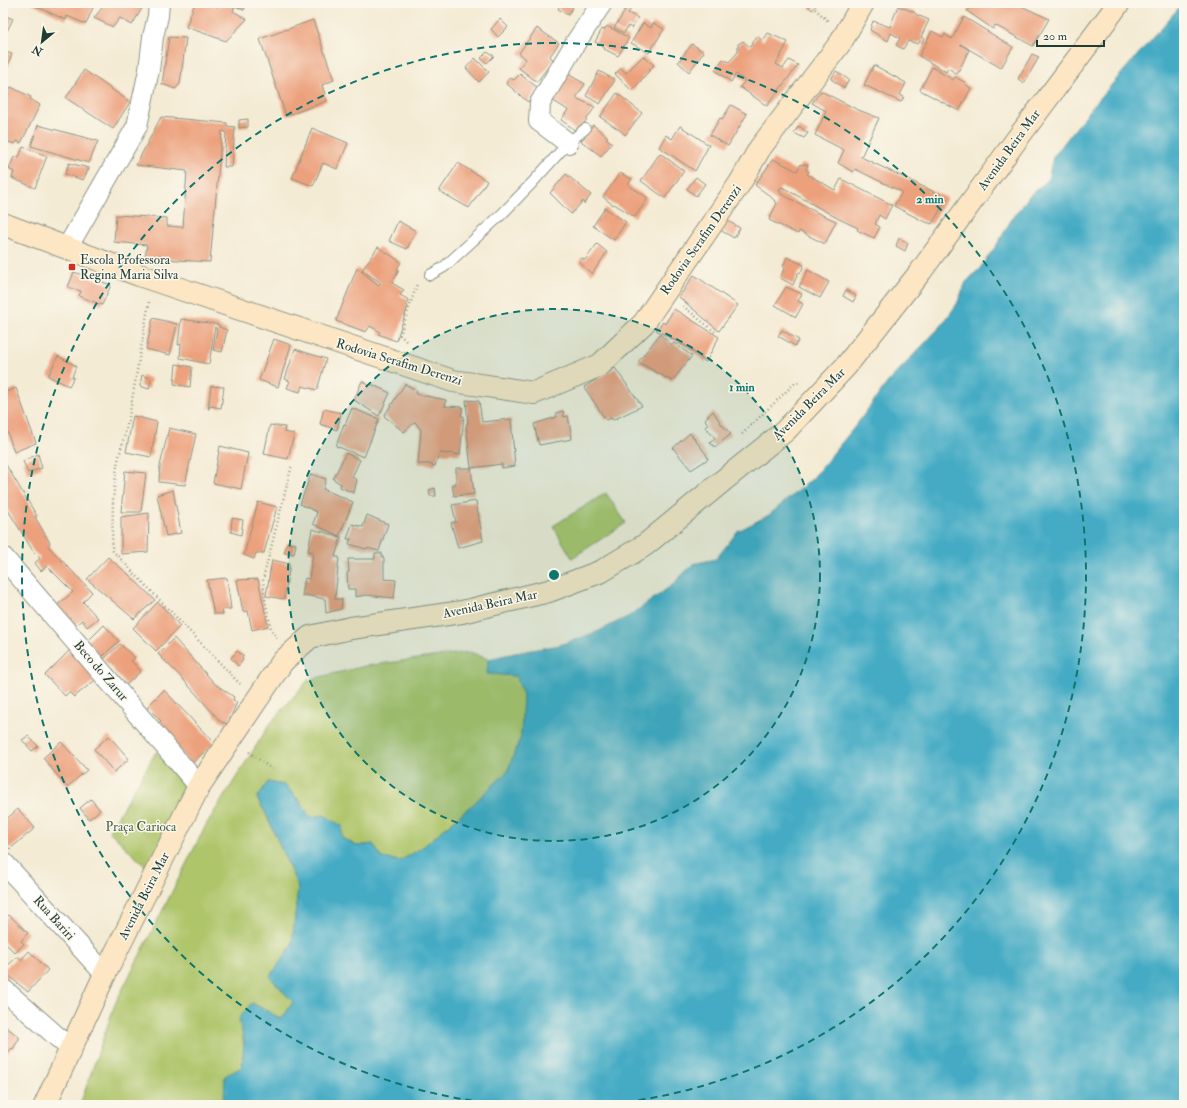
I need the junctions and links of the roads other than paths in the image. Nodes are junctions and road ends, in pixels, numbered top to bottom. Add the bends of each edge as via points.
1 (159, 3) edge
2 (863, 3) edge
3 (1119, 3) edge
4 (600, 4) edge
5 (585, 129) dead end
6 (568, 143) junction
7 (3, 224) edge
8 (67, 248) junction
9 (430, 275) road end
10 (3, 557) edge
11 (199, 786) junction
12 (3, 862) edge
13 (105, 974) junction
14 (3, 989) edge
15 (70, 1048) junction
16 (45, 1105) edge

1 - 8 street via 137,126
2 - 8 street, Rodovia Serafim Derenzi via 841,42 760,148 740,183 644,323 600,365 534,393 453,381 139,275
3 - 11 street, Avenida Beira Mar via 921,271 846,366 785,431 645,545 602,571 549,591 462,612 351,628 310,637 283,661
4 - 6 street via 540,103 540,121
5 - 6 lane
6 - 9 lane via 502,214 444,267
7 - 8 street, Rodovia Serafim Derenzi
10 - 11 street, Beco do Zarur
11 - 13 street, Avenida Beira Mar
12 - 13 street, Rua Bariri
13 - 15 street, Avenida Beira Mar
14 - 15 street
15 - 16 street, Avenida Beira Mar

